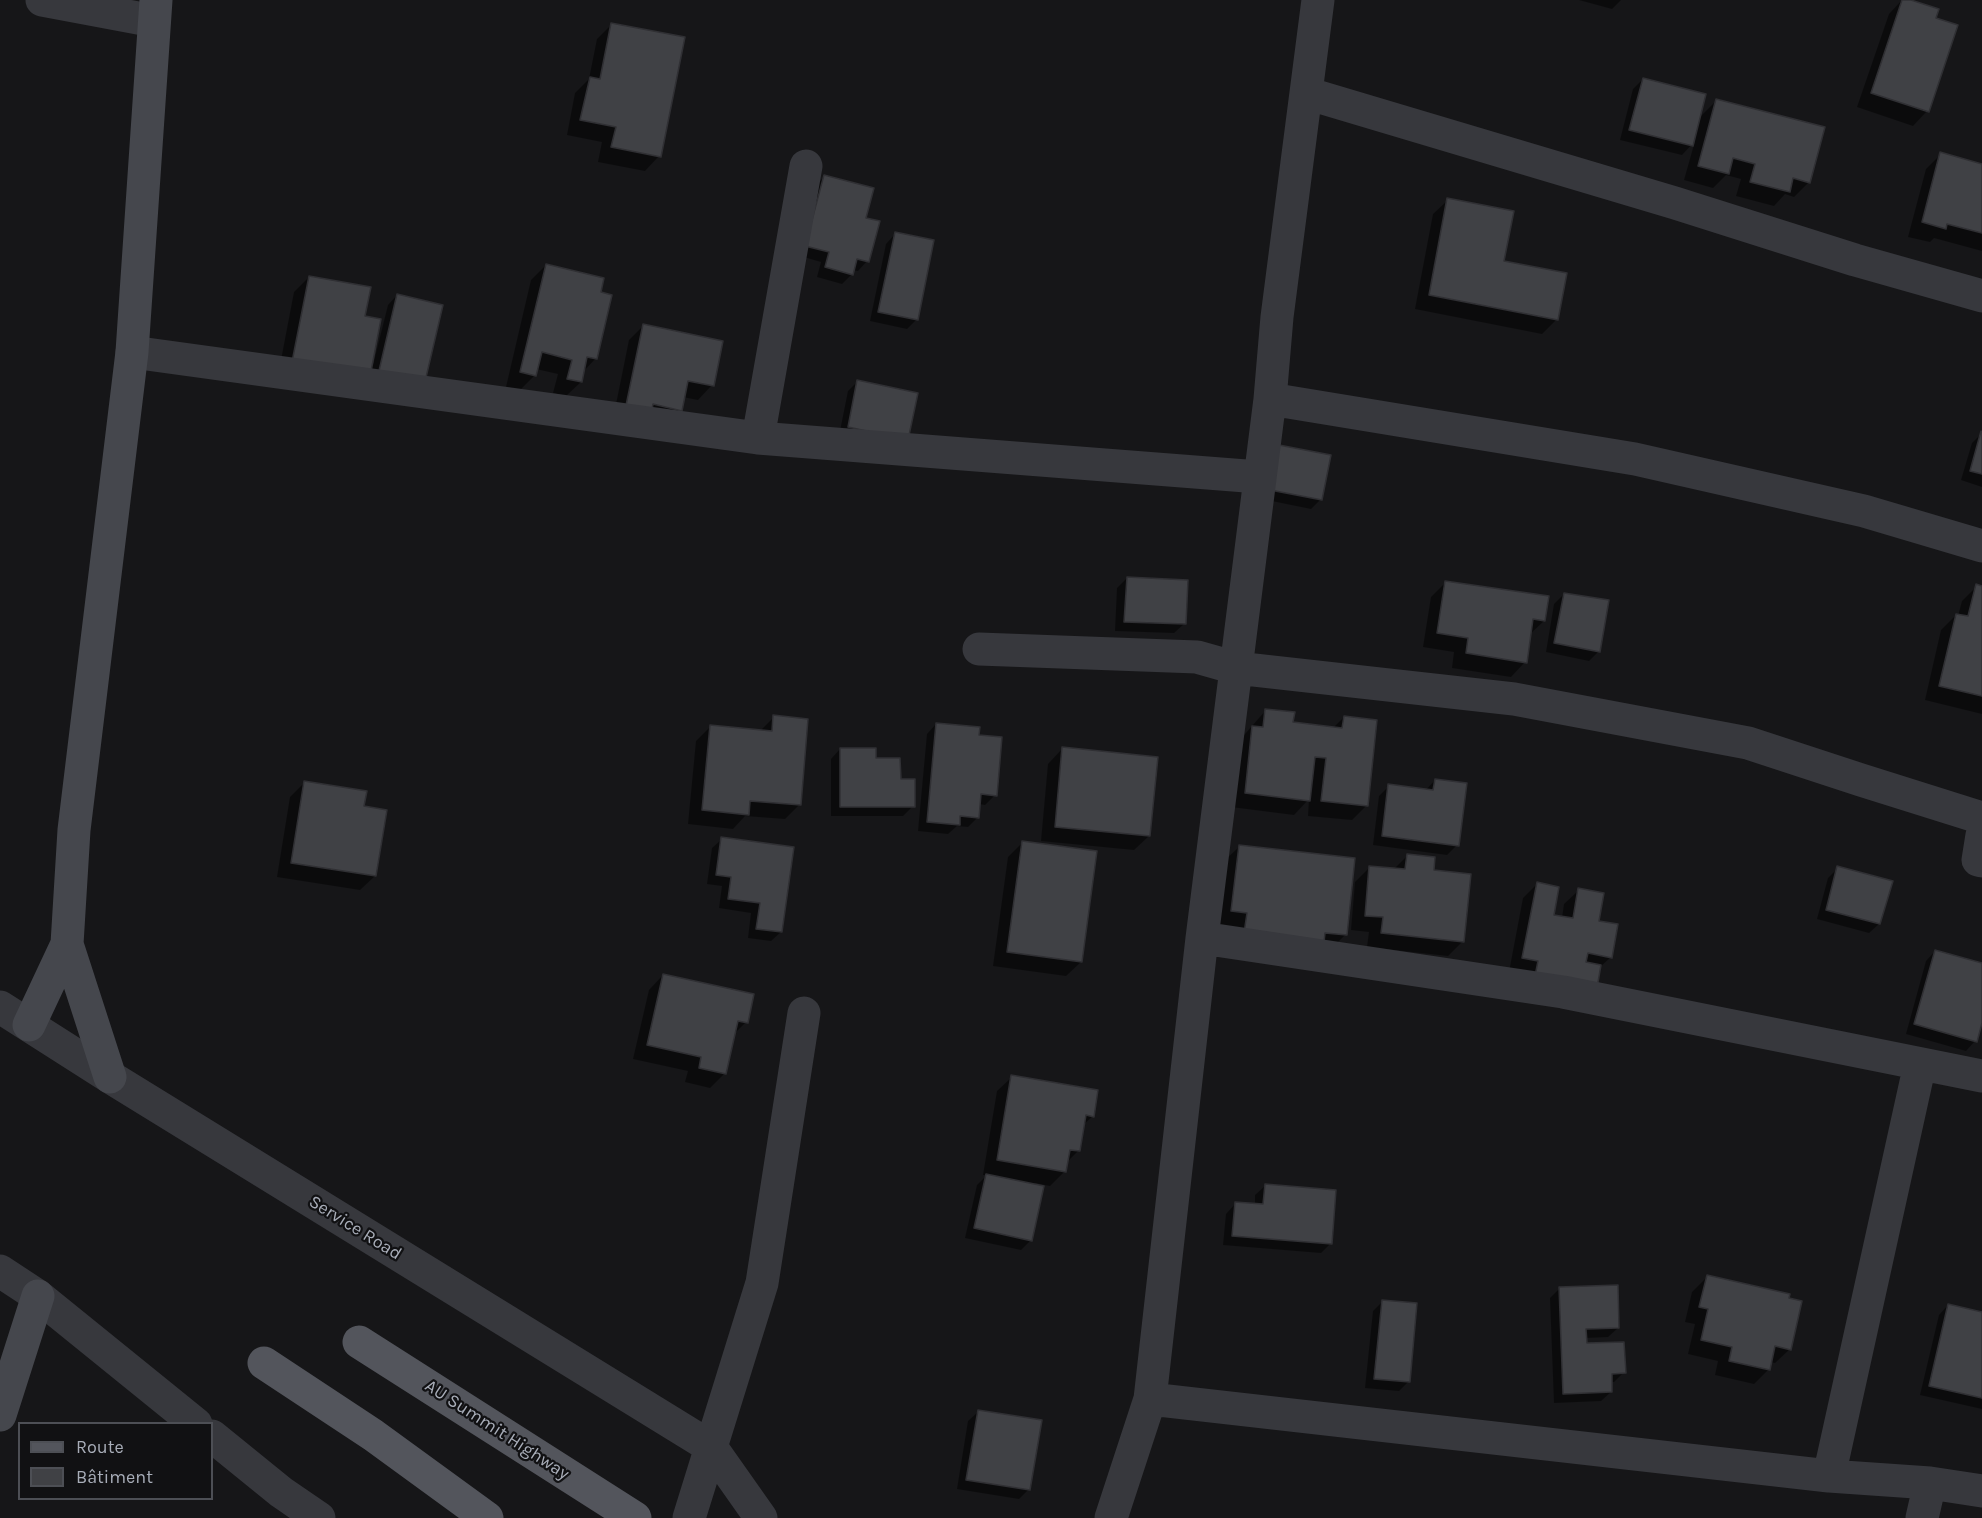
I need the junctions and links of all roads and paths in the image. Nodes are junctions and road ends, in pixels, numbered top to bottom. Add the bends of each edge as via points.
1 (42, 0) edge
2 (1318, 0) edge
3 (155, 11) edge
4 (1306, 93) junction
5 (806, 166) dead end
6 (1982, 296) edge
7 (132, 352) junction
8 (1270, 399) junction
9 (758, 438) junction
10 (1259, 477) junction
11 (1982, 546) edge
12 (979, 649) dead end
13 (1236, 668) junction
14 (1982, 818) edge
15 (1982, 835) edge
16 (1982, 861) edge
17 (1202, 938) junction
18 (68, 944) junction
19 (0, 1007) edge
20 (804, 1013) dead end
21 (28, 1025) junction
22 (1920, 1064) junction
23 (1982, 1076) edge
24 (110, 1077) junction
25 (0, 1271) edge
26 (38, 1296) junction
27 (360, 1342) dead end
28 (264, 1363) dead end
29 (1150, 1399) junction
30 (0, 1407) edge
31 (0, 1415) edge
32 (194, 1422) edge
33 (213, 1437) edge
34 (711, 1447) junction
35 (1828, 1476) junction
36 (1930, 1483) junction
37 (1982, 1491) edge
38 (319, 1518) edge
39 (487, 1518) edge
40 (635, 1518) edge
41 (689, 1518) edge
42 (761, 1518) edge
43 (1111, 1518) edge
44 (1922, 1518) edge

1 - 3 street
2 - 4 street
3 - 7 street
4 - 6 street
4 - 8 street
5 - 9 street
7 - 9 street
7 - 18 street via 74,830
8 - 10 street
8 - 11 street via 1635,459 1864,512
9 - 10 street
10 - 13 street
12 - 13 street via 1197,657
13 - 14 street via 1514,699 1748,743
13 - 17 street
15 - 16 street via 1978,860
17 - 22 street via 1563,992
17 - 29 street
18 - 21 street
18 - 24 street
19 - 21 street, Service Road
20 - 34 street via 762,1283
21 - 24 street, Service Road
22 - 23 street
22 - 35 street
24 - 34 street, Service Road
25 - 26 street
26 - 30 street
26 - 32 street
27 - 40 main road, AU Summit Highway
28 - 39 main road via 373,1435
29 - 35 street
29 - 43 street
30 - 31 street
33 - 38 street
34 - 41 street
34 - 42 street
35 - 36 street
36 - 37 street
36 - 44 street

